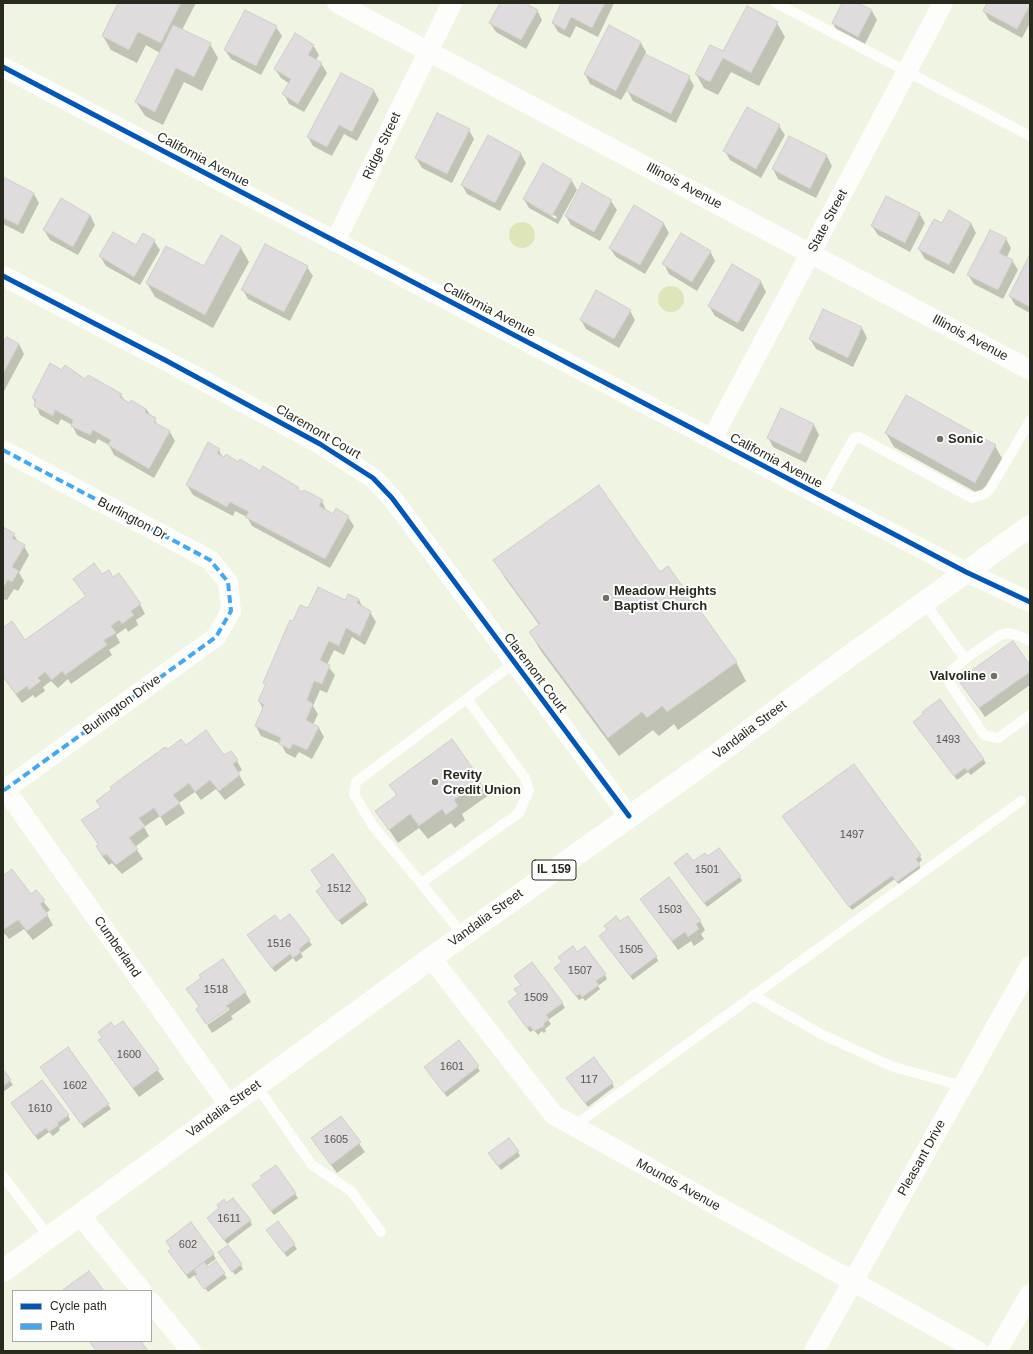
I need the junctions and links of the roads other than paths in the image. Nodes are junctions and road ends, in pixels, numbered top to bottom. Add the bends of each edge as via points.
1 (337, 3) edge
2 (452, 3) edge
3 (776, 3) edge
4 (943, 3) edge
5 (427, 50) junction
6 (3, 67) edge
7 (907, 71) junction
8 (1030, 136) edge
9 (335, 242) junction
10 (812, 253) junction
11 (3, 276) edge
12 (1030, 370) edge
13 (1030, 421) edge
14 (712, 439) junction
15 (3, 450) edge
16 (821, 497) junction
17 (1030, 526) edge
18 (966, 572) junction
19 (924, 602) junction
20 (1030, 602) edge
21 (231, 611) joint
22 (1030, 641) edge
23 (965, 659) junction
24 (514, 663) junction
25 (467, 699) junction
26 (1030, 715) edge
27 (4, 790) edge
28 (1021, 801) dead end
29 (629, 816) junction
30 (421, 883) junction
31 (463, 935) junction
32 (431, 958) junction
33 (1030, 966) edge
34 (753, 995) junction
35 (256, 1085) junction
36 (962, 1086) junction
37 (229, 1105) junction
38 (573, 1127) junction
39 (3, 1176) edge
40 (80, 1215) junction
41 (381, 1232) dead end
42 (48, 1237) junction
43 (3, 1271) edge
44 (852, 1281) junction
45 (141, 1290) edge
46 (1030, 1294) edge
47 (152, 1303) edge
48 (191, 1351) edge
49 (814, 1351) edge
50 (978, 1351) edge
51 (997, 1351) edge

1 - 5 street, Illinois Avenue
2 - 5 street, Ridge Street
3 - 7 lane
4 - 7 street, State Street
5 - 9 street, Ridge Street
5 - 10 street, Illinois Avenue
6 - 9 street, California Avenue
7 - 8 lane
7 - 10 street, State Street
9 - 14 street, California Avenue
10 - 12 street, Illinois Avenue
10 - 14 street, State Street
11 - 24 street, Claremont Court via 320,444 373,478 392,498
13 - 16 lane via 985,494 972,498 859,437 854,438
14 - 16 street, California Avenue
15 - 21 street, Burlington Dr via 210,560 228,582
16 - 18 street, California Avenue
17 - 18 main road, Vandalia Street / IL 159
18 - 19 main road, Vandalia Street / IL 159
18 - 20 street, California Avenue
19 - 23 lane
19 - 29 main road, Vandalia Street / IL 159
21 - 27 street, Burlington Drive via 216,637
22 - 23 lane via 1017,634 1007,633
23 - 26 lane via 948,677 984,735 998,738
24 - 25 lane
24 - 29 street, Claremont Court
25 - 30 lane via 525,778 529,790 519,813
25 - 30 lane via 356,782 354,794 373,826
27 - 37 street, Cumberland
28 - 34 lane
29 - 31 main road, Vandalia Street / IL 159
30 - 31 lane
31 - 32 main road, Vandalia Street / IL 159
32 - 35 main road, Vandalia Street / IL 159
32 - 38 street, Mounds Avenue via 554,1115
33 - 36 street, Pleasant Drive
34 - 36 lane via 821,1034 891,1066
34 - 38 lane
35 - 37 main road, Vandalia Street / IL 159
35 - 41 lane via 312,1165 351,1191
36 - 44 street, Pleasant Drive
37 - 40 main road, Vandalia Street / IL 159
38 - 44 street, Mounds Avenue
39 - 42 lane
40 - 42 main road, Vandalia Street / IL 159
40 - 45 street
42 - 43 main road, Vandalia Street / IL 159
44 - 49 street, Pleasant Drive
44 - 50 street, Mounds Avenue
46 - 51 street
47 - 48 street

